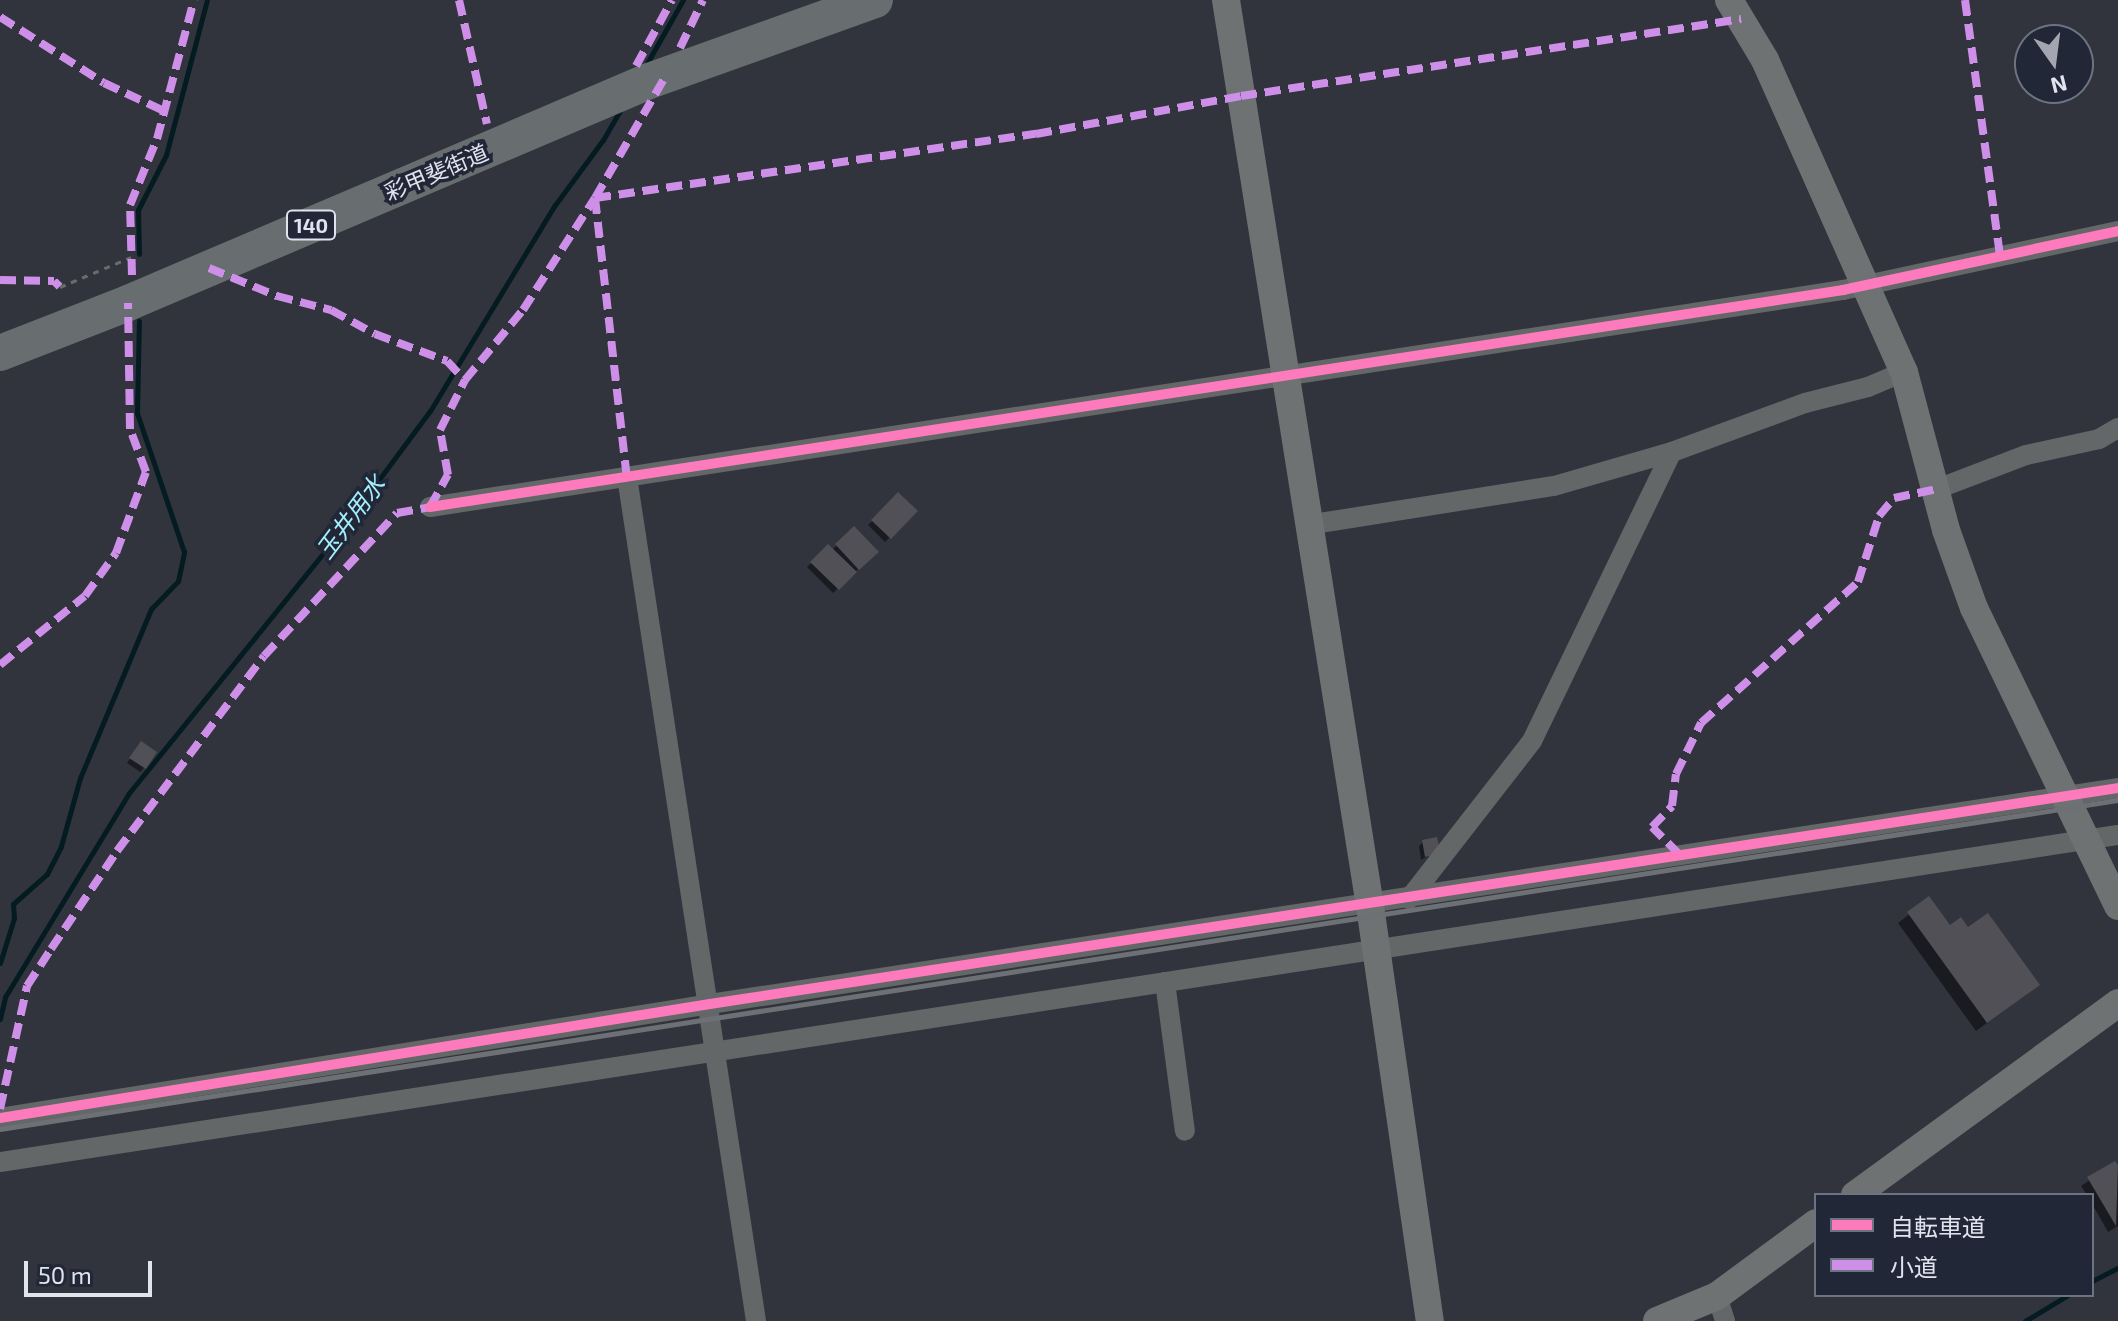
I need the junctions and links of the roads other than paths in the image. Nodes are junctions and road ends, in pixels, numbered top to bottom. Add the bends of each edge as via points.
1 (809, 0) edge
2 (875, 0) edge
3 (1226, 0) edge
4 (1729, 0) edge
5 (635, 80) junction
6 (2118, 231) edge
7 (1867, 285) junction
8 (0, 329) edge
9 (0, 353) edge
10 (1904, 372) junction
11 (1284, 376) junction
12 (2118, 428) edge
13 (1672, 452) junction
14 (627, 477) junction
15 (1937, 489) junction
16 (430, 507) dead end
17 (1307, 525) junction
18 (2118, 788) edge
19 (2068, 795) junction
20 (2118, 835) edge
21 (2088, 840) junction
22 (1409, 899) junction
23 (1370, 906) junction
24 (2118, 906) edge
25 (1374, 949) junction
26 (1165, 982) junction
27 (2118, 1003) edge
28 (710, 1004) junction
29 (716, 1052) junction
30 (0, 1118) edge
31 (1185, 1131) dead end
32 (0, 1162) edge
33 (1858, 1193) edge
34 (1814, 1225) edge
35 (1721, 1308) edge
36 (756, 1321) edge
37 (1430, 1321) edge
38 (1657, 1321) edge

1 - 5 highway, 彩甲斐街道 / 140 via 669,52
2 - 5 highway, 彩甲斐街道 / 140
3 - 11 street
4 - 7 street via 1765,60
5 - 8 highway, 彩甲斐街道 / 140 via 487,124
5 - 9 highway, 彩甲斐街道 / 140 via 142,297
6 - 7 street
7 - 10 street
7 - 11 street
10 - 13 street
10 - 15 street
11 - 14 street
11 - 17 street
12 - 15 street via 2099,439 2026,455
13 - 17 street via 1554,486
13 - 22 street via 1532,741
14 - 16 street
14 - 28 street
15 - 19 street via 1974,608
17 - 23 street
18 - 19 street
19 - 21 street
19 - 22 street
20 - 21 street
21 - 24 street
21 - 25 street
22 - 23 street
23 - 25 street
23 - 28 street
25 - 26 street
25 - 37 street
26 - 29 street
26 - 31 street
27 - 33 street
28 - 29 street
28 - 30 street
29 - 32 street
29 - 36 street
34 - 35 street
35 - 38 street

